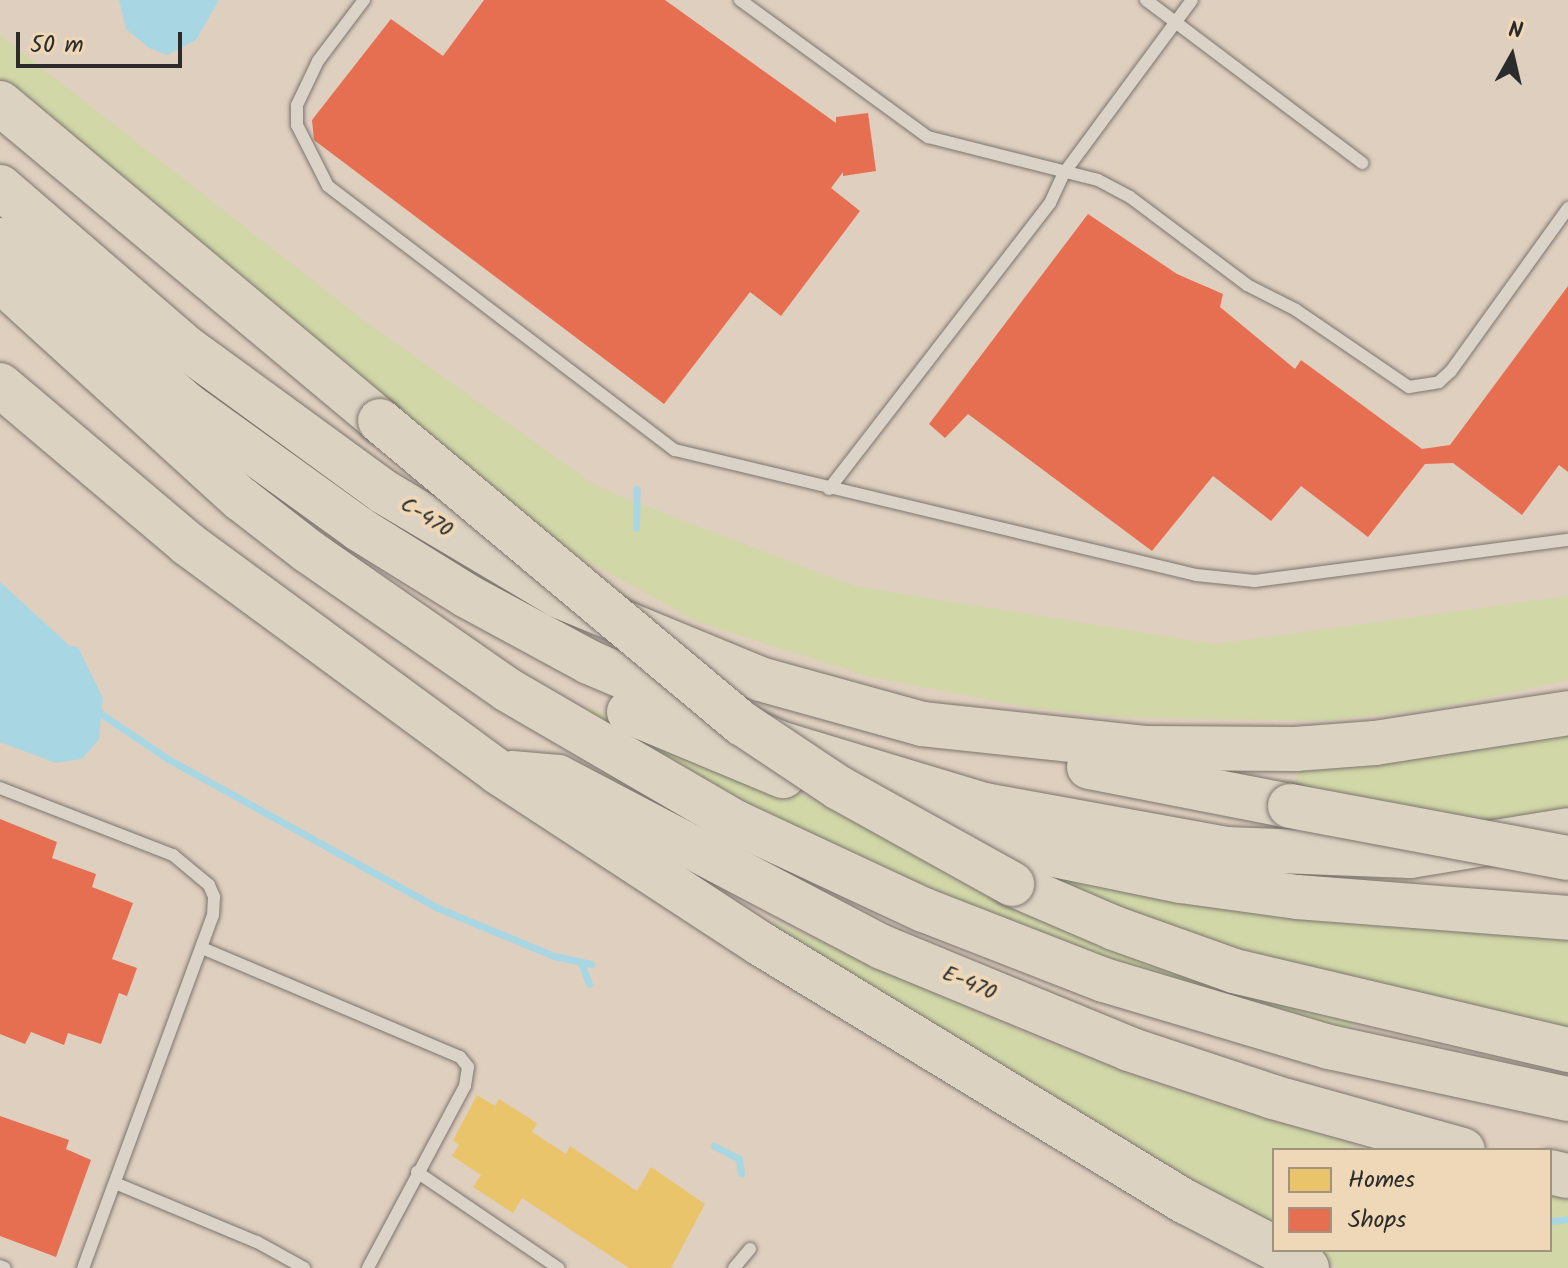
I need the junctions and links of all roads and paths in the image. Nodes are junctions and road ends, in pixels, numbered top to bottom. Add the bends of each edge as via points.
1 (364, 0) edge
2 (740, 0) edge
3 (1146, 0) edge
4 (1192, 0) edge
5 (1177, 23) junction
6 (0, 103) edge
7 (1362, 163) dead end
8 (1064, 173) junction
9 (0, 187) edge
10 (1568, 208) edge
11 (0, 240) edge
12 (0, 280) edge
13 (0, 385) edge
14 (207, 463) junction
15 (829, 489) junction
16 (1568, 540) edge
17 (1568, 713) edge
18 (922, 724) junction
19 (498, 772) junction
20 (0, 788) edge
21 (1568, 830) edge
22 (1568, 858) edge
23 (1568, 918) edge
24 (202, 948) junction
25 (1568, 1050) edge
26 (1568, 1099) edge
27 (1456, 1148) edge
28 (417, 1172) junction
29 (115, 1183) junction
30 (1186, 1202) junction
31 (1272, 1247) edge
32 (750, 1249) dead end
33 (1281, 1252) edge
34 (83, 1268) edge
35 (304, 1268) edge
36 (368, 1268) edge
37 (558, 1268) edge
38 (734, 1268) edge
39 (1263, 1268) edge
40 (1307, 1268) edge

1 - 15 lane via 318,61 297,105 297,125 328,186 657,440 692,455
2 - 8 lane via 928,137
3 - 5 lane
4 - 5 lane
5 - 7 lane
5 - 8 lane
6 - 25 highway, bridge via 726,712 897,822 1048,901 1169,949 1279,984
8 - 10 lane via 1098,180 1130,197 1247,285 1296,310 1409,387 1439,382 1451,371
8 - 15 lane via 1050,203
9 - 18 highway, C-470 via 117,291 247,394 359,476 490,558 579,606 713,662
11 - 21 highway via 186,404 359,529 589,662 782,744 995,808 1237,851 1410,856
12 - 14 highway
13 - 19 highway via 199,553
14 - 23 highway via 396,589 560,678 715,751 861,803 1023,848 1181,881 1387,906
14 - 26 highway via 277,528 482,674 677,791 846,877 996,940 1138,991 1329,1047
15 - 16 lane via 1196,575 1255,581
17 - 18 highway via 1402,740 1234,750 1094,743
18 - 22 highway, bridge via 963,743
19 - 27 highway, E-470 via 558,777 882,947 1129,1049 1285,1101
19 - 30 highway via 761,944
20 - 24 lane via 147,844 192,868 214,897
24 - 28 lane via 460,1057 468,1067 465,1086
24 - 29 lane
28 - 36 lane
28 - 37 lane
29 - 34 lane
29 - 35 lane
30 - 31 highway
30 - 39 highway via 1219,1237
32 - 38 lane
33 - 40 highway

